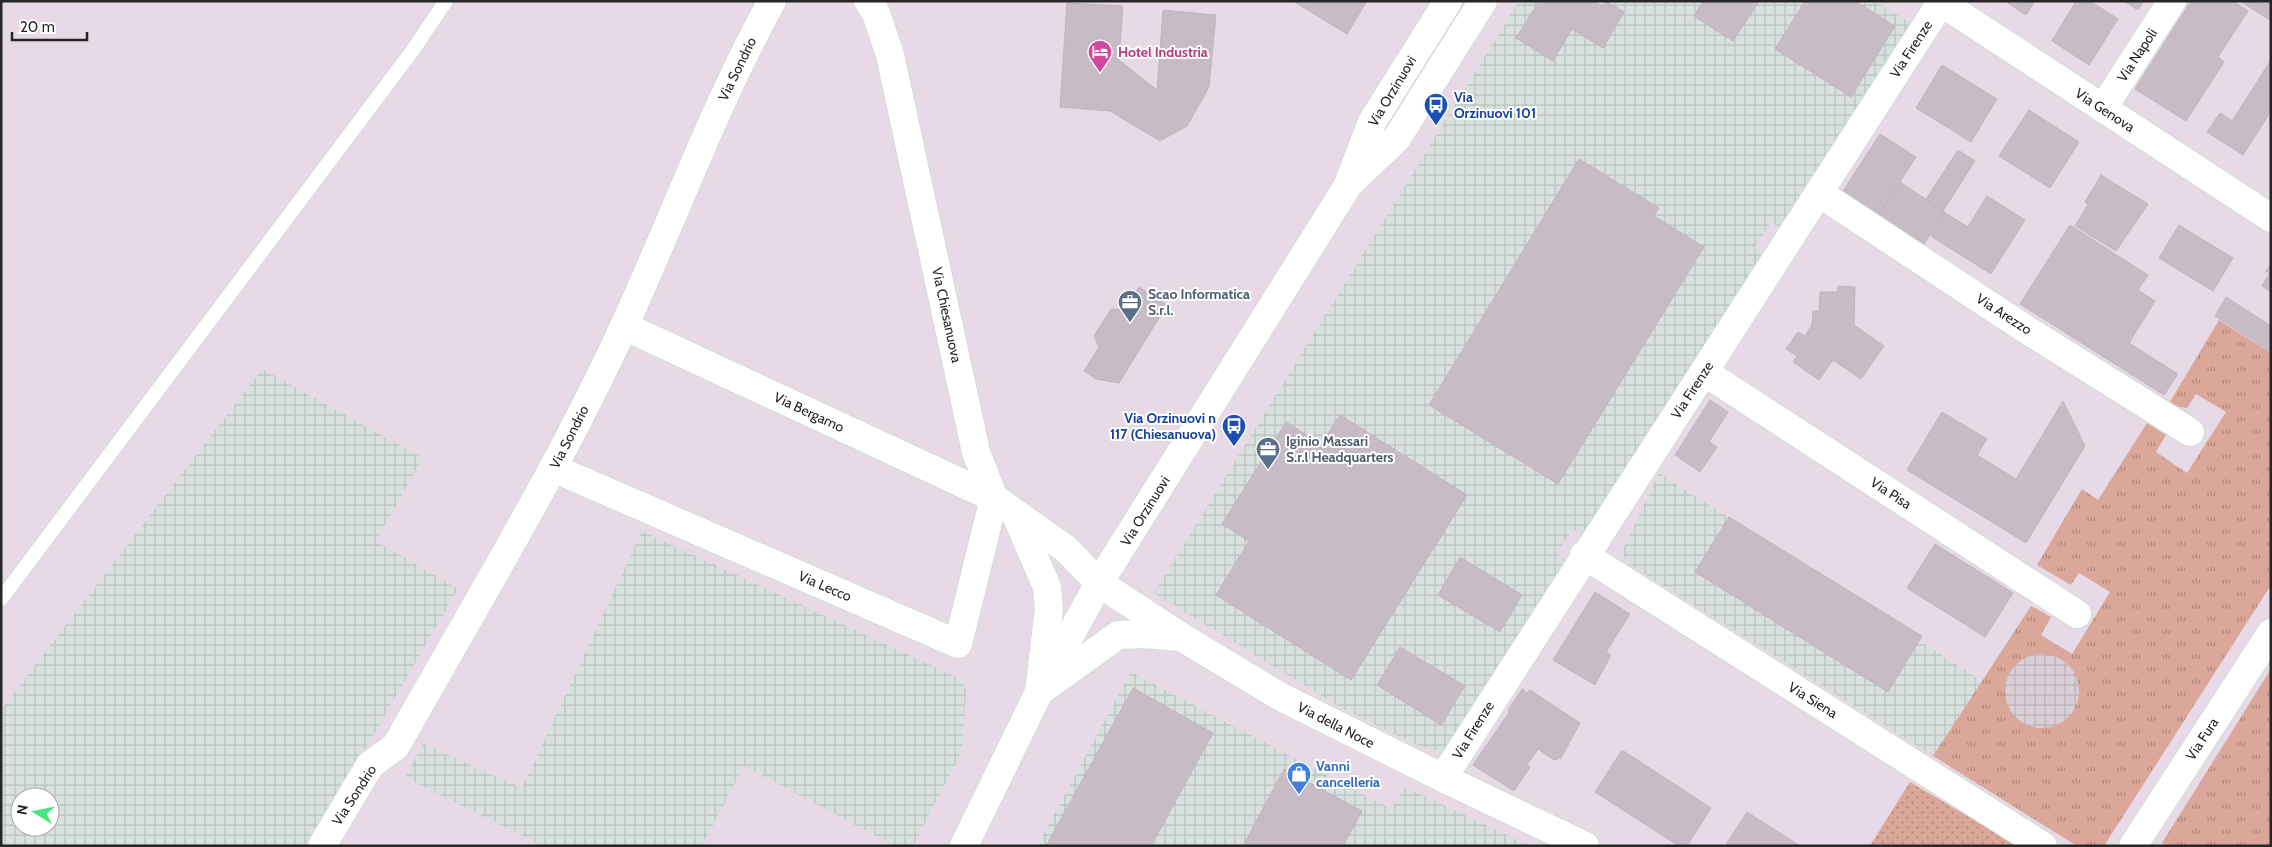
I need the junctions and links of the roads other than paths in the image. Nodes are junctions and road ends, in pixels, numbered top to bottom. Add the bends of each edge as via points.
1 (446, 1) edge
2 (772, 1) edge
3 (868, 1) edge
4 (1448, 1) edge
5 (1483, 1) edge
6 (2172, 1) edge
7 (1941, 2) edge
8 (2103, 108) junction
9 (1347, 187) junction
10 (1819, 193) junction
11 (2271, 218) edge
12 (624, 326) junction
13 (1704, 372) junction
14 (2190, 432) dead end
15 (553, 468) junction
16 (1005, 505) junction
17 (1584, 555) junction
18 (1099, 583) junction
19 (1, 599) edge
20 (2077, 614) dead end
21 (2271, 633) edge
22 (1183, 638) junction
23 (1039, 692) junction
24 (1442, 778) junction
25 (322, 846) edge
26 (964, 846) edge
27 (1585, 846) edge
28 (2043, 846) edge
29 (2133, 846) edge

1 - 19 lane via 413,50
2 - 12 street, Via Sondrio via 738,64
3 - 16 street, Via Chiesanuova via 876,13 890,55 976,452
4 - 9 street, Via Orzinuovi via 1372,122
5 - 9 street, Via Orzinuovi via 1397,138
6 - 8 street, Via Napoli
7 - 8 street, Via Genova
7 - 10 street, Via Firenze
8 - 11 street, Via Genova
9 - 18 street, Via Orzinuovi
10 - 13 street, Via Firenze
10 - 14 street, Via Arezzo
12 - 15 street, Via Sondrio
12 - 16 street, Via Bergamo
13 - 17 street, Via Firenze
13 - 20 street, Via Pisa
15 - 16 street, Via Lecco via 958,644
15 - 25 street, Via Sondrio via 396,746 370,764
16 - 18 street via 1066,549
16 - 23 street, Via Chiesanuova via 1047,587 1049,609
17 - 24 street, Via Firenze
17 - 28 street, Via Siena
18 - 22 street, Via della Noce
18 - 23 street, Via Orzinuovi
21 - 29 street, Via Fura
22 - 23 street via 1118,635
22 - 24 street, Via della Noce via 1281,697
23 - 26 street, Via Orzinuovi
24 - 27 street, Via della Noce

